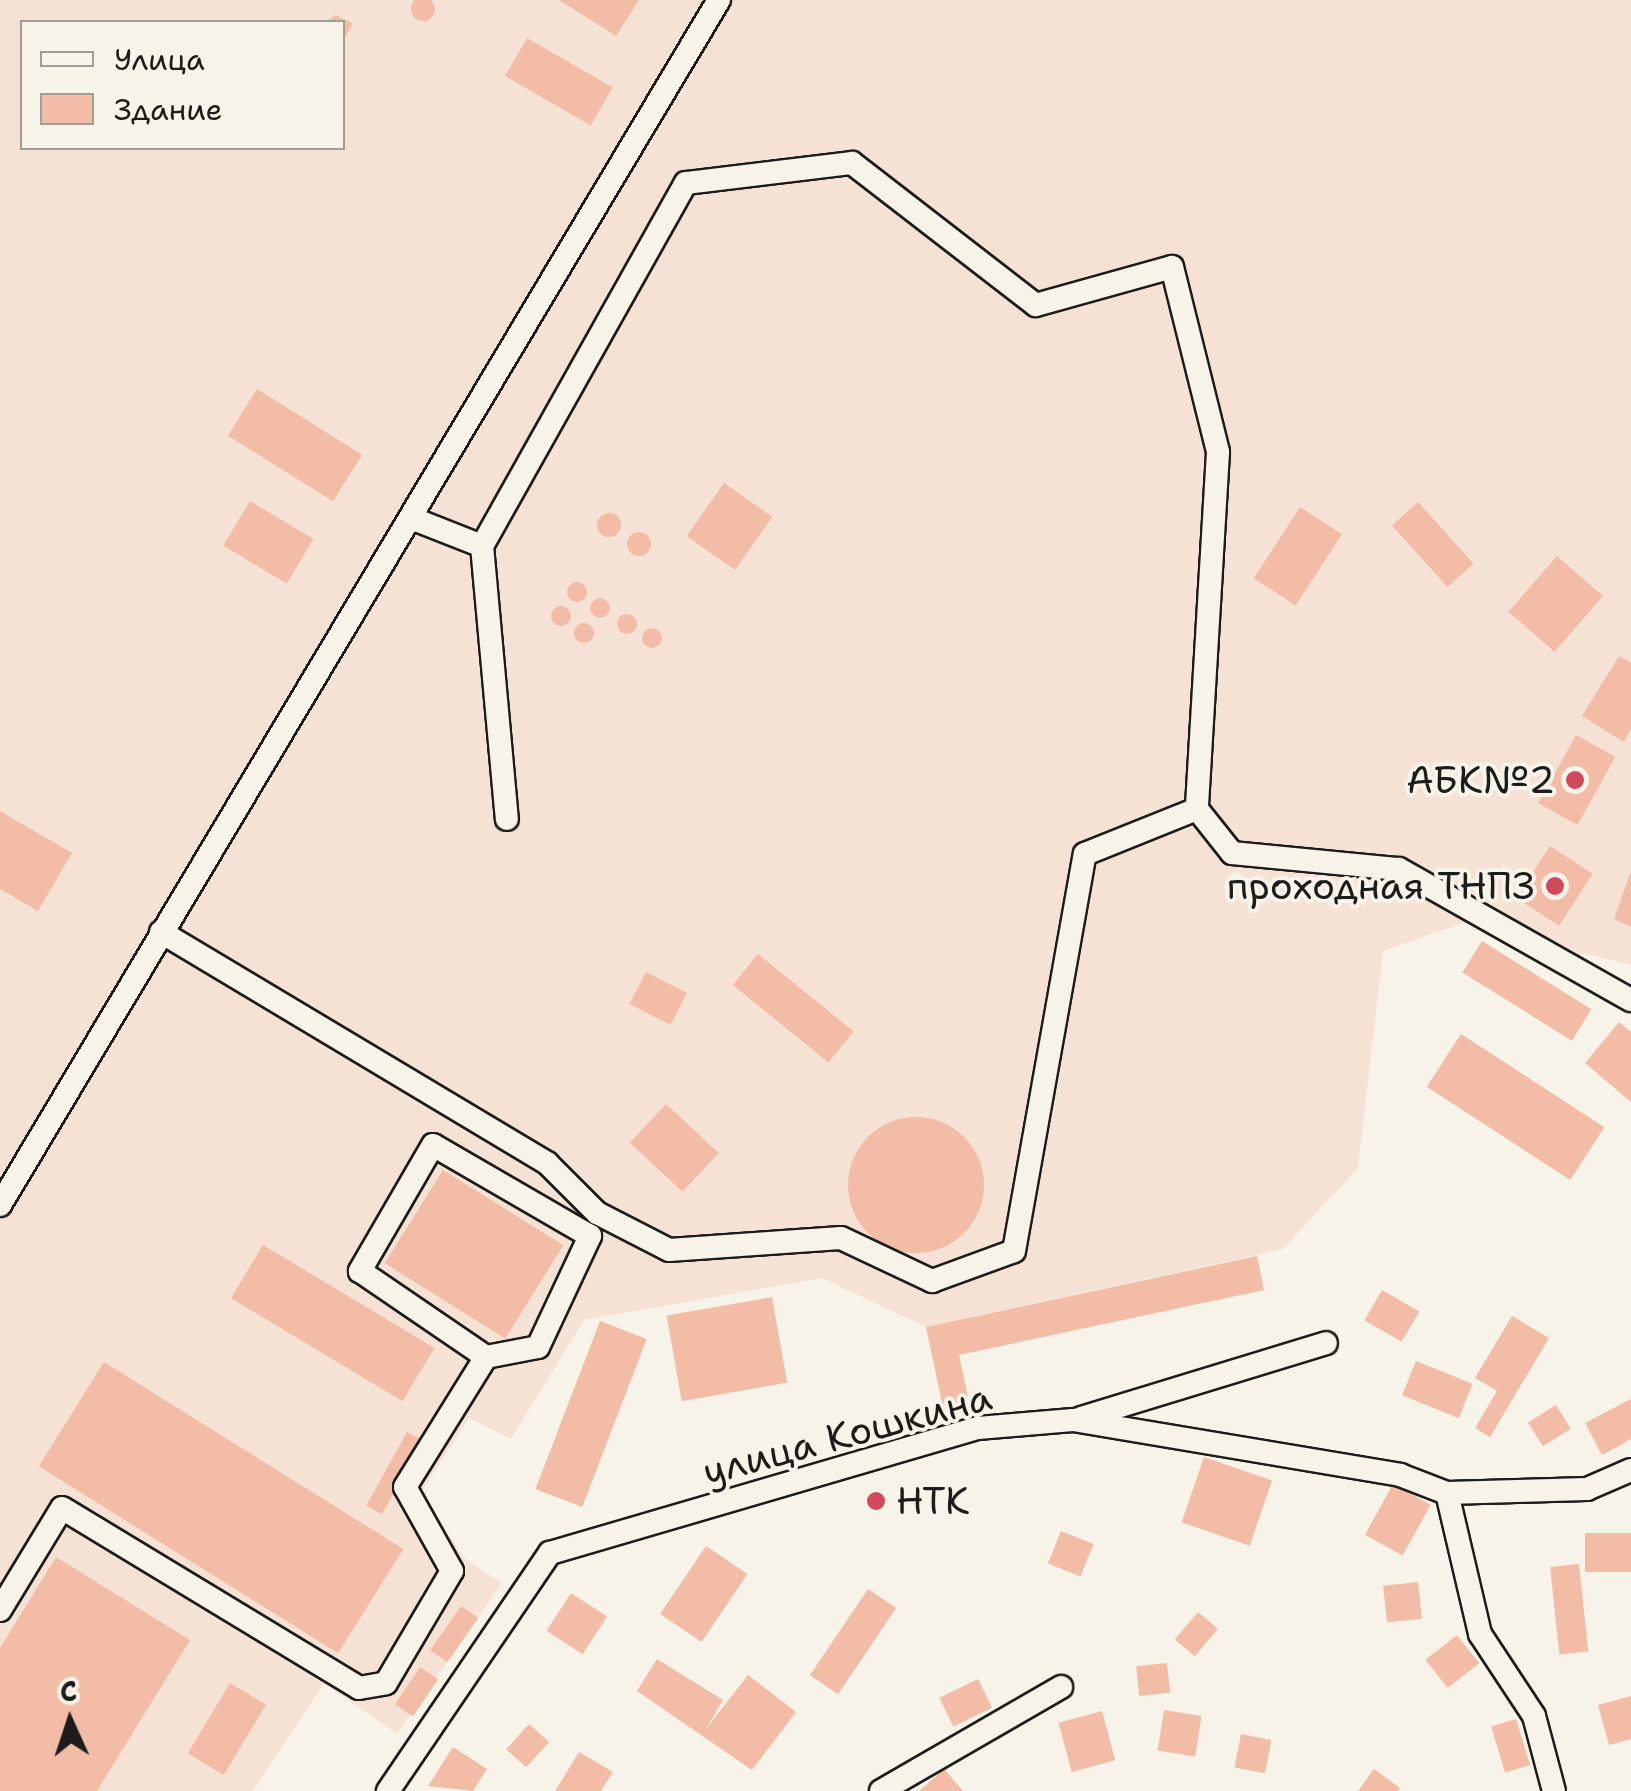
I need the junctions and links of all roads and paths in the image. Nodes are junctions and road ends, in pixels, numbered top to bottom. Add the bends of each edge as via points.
1 (719, 0) edge
2 (411, 518) junction
3 (482, 546) junction
4 (1197, 809) junction
5 (507, 820) dead end
6 (161, 932) junction
7 (1631, 1000) edge
8 (0, 1205) edge
9 (1326, 1343) dead end
10 (486, 1357) junction
11 (1073, 1420) junction
12 (1631, 1470) edge
13 (1447, 1493) junction
14 (0, 1610) edge
15 (1061, 1687) dead end
16 (388, 1791) edge
17 (881, 1791) edge
18 (1554, 1791) edge

1 - 2 street
2 - 3 street
2 - 6 street
3 - 4 street via 686,184 852,163 1036,305 1172,267 1218,452
3 - 5 street
4 - 6 street via 1084,854 1014,1251 932,1282 841,1238 669,1250 597,1213 547,1164
4 - 7 street via 1232,853 1399,869
6 - 8 street
9 - 11 street
10 - 10 street via 360,1271 433,1144 590,1236 538,1347
10 - 14 street via 405,1487 452,1571 386,1683 359,1688 62,1508
11 - 13 street, улица Кошкина via 1400,1474
11 - 16 street, улица Кошкина via 978,1428 550,1553
12 - 13 street via 1587,1489
13 - 18 street via 1480,1634 1534,1716
15 - 17 street

